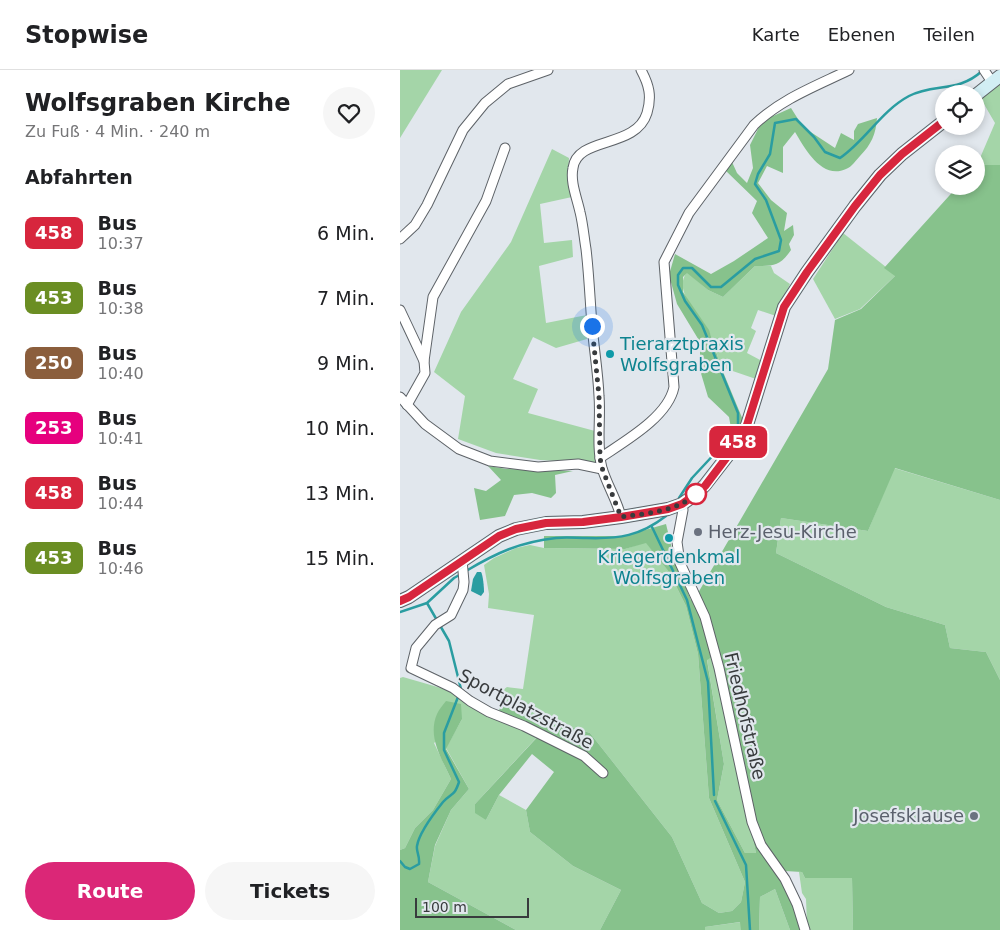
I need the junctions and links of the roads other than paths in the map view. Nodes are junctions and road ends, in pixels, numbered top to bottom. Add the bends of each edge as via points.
1 (548, 70) edge
2 (641, 70) edge
3 (849, 70) edge
4 (935, 128) edge
5 (504, 148) dead end
6 (400, 239) edge
7 (400, 310) edge
8 (424, 361) junction
9 (400, 396) edge
10 (407, 405) junction
11 (600, 458) junction
12 (602, 468) junction
13 (682, 504) junction
14 (621, 517) junction
15 (463, 565) junction
16 (400, 601) edge
17 (603, 773) dead end
18 (804, 930) edge

1 - 6 street via 508,84 485,103 463,130 415,225
2 - 11 street via 650,96 644,121 626,136 584,150 574,161 572,170 586,251 599,396
3 - 11 street via 767,113 754,125 689,213 664,262 674,387 672,397 640,431
4 - 13 main road via 880,175 807,272 784,307 747,425 705,486
5 - 8 street via 486,201 433,297
7 - 8 street
8 - 10 street via 425,373
9 - 10 street
10 - 12 street via 425,424 459,449 490,460 538,467 578,464
11 - 12 street
12 - 14 street
13 - 14 main road
13 - 18 street, Friedhofstraße via 676,542 680,563 704,617 719,668 752,822 761,845 785,879 797,904
14 - 15 main road via 546,523 516,529 499,536
15 - 16 main road
15 - 17 street, Sportplatzstraße via 463,590 451,615 438,623 416,648 411,668 453,688 489,712 584,756

